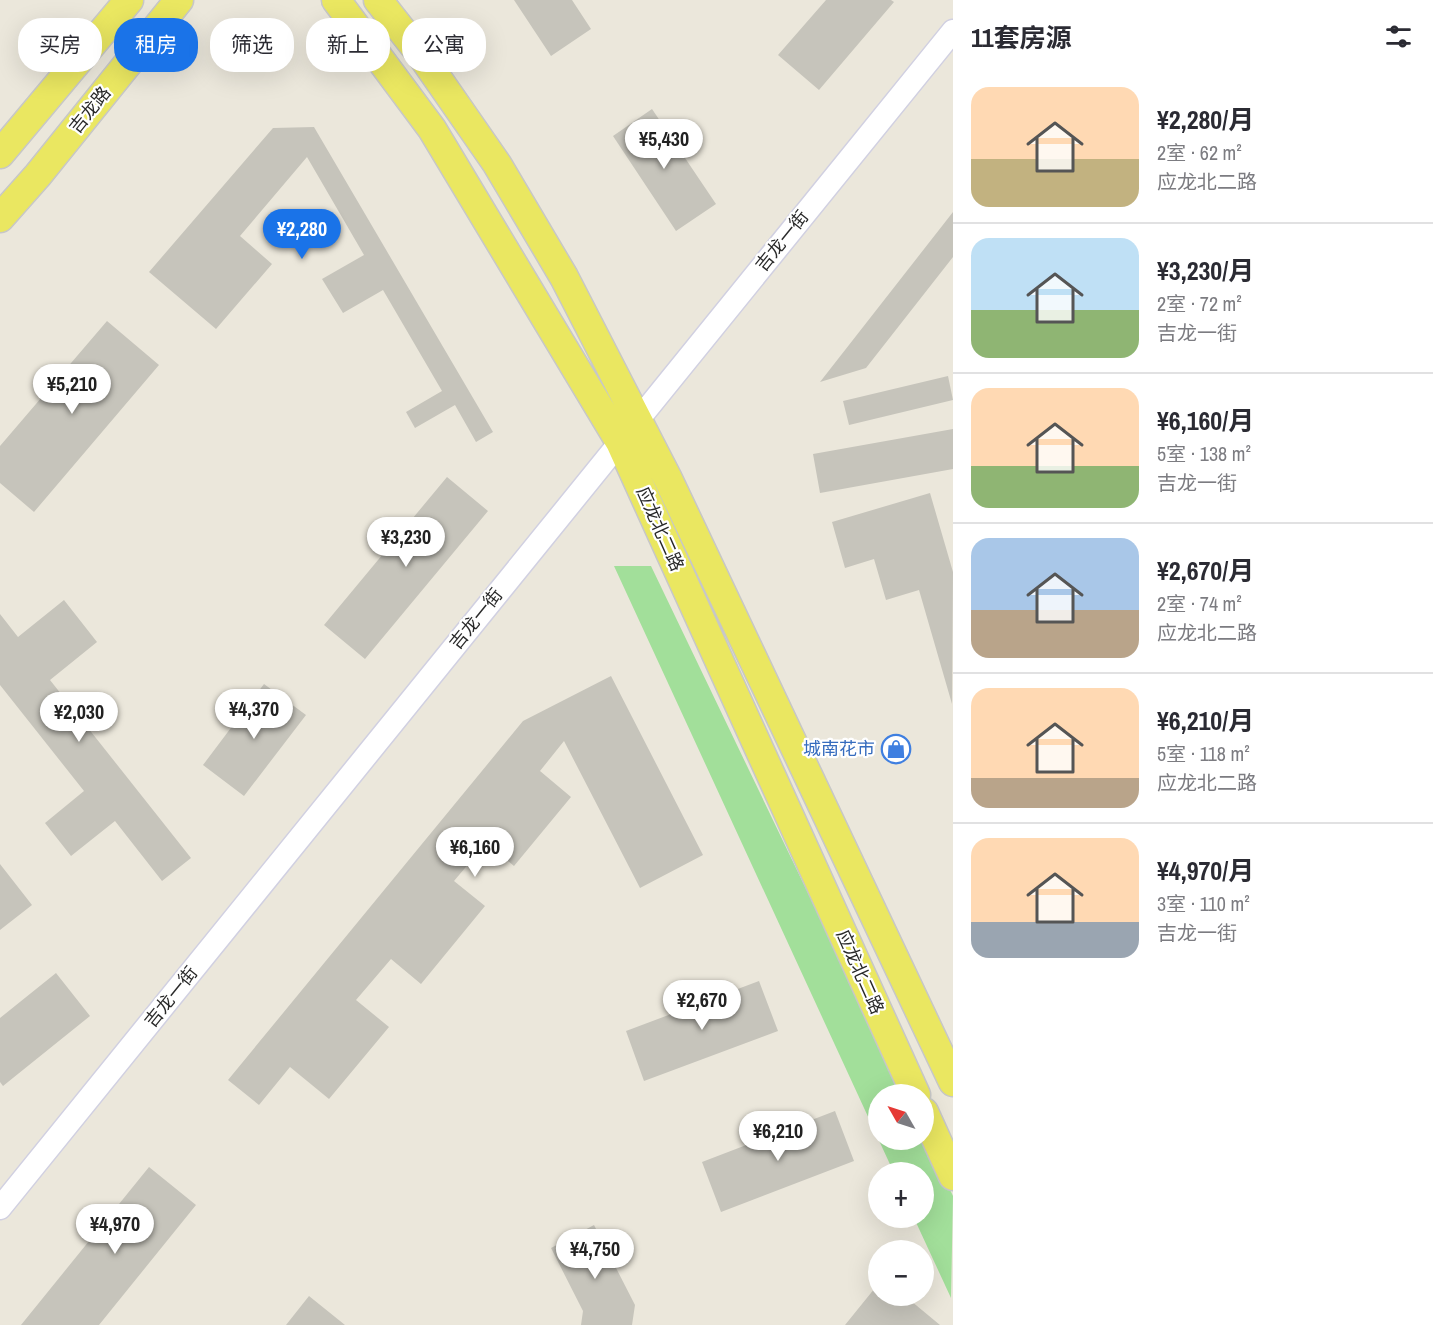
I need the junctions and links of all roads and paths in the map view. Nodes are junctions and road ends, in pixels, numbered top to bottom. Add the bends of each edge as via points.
1 (129, 0) edge
2 (179, 0) edge
3 (336, 0) edge
4 (378, 0) edge
5 (953, 31) edge
6 (0, 154) edge
7 (0, 218) edge
8 (639, 419) junction
9 (620, 442) junction
10 (953, 1082) edge
11 (911, 1084) edge
12 (934, 1134) edge
13 (953, 1176) edge
14 (0, 1208) edge

1 - 6 main road
2 - 7 main road, 吉龙路
3 - 9 main road, 应龙北二路 via 432,129
4 - 8 main road, 应龙北二路 via 498,164 564,277
5 - 8 street, 吉龙一街
8 - 9 street, 吉龙一街
8 - 10 main road, 应龙北二路
9 - 11 main road, 应龙北二路
9 - 14 street, 吉龙一街
12 - 13 main road

